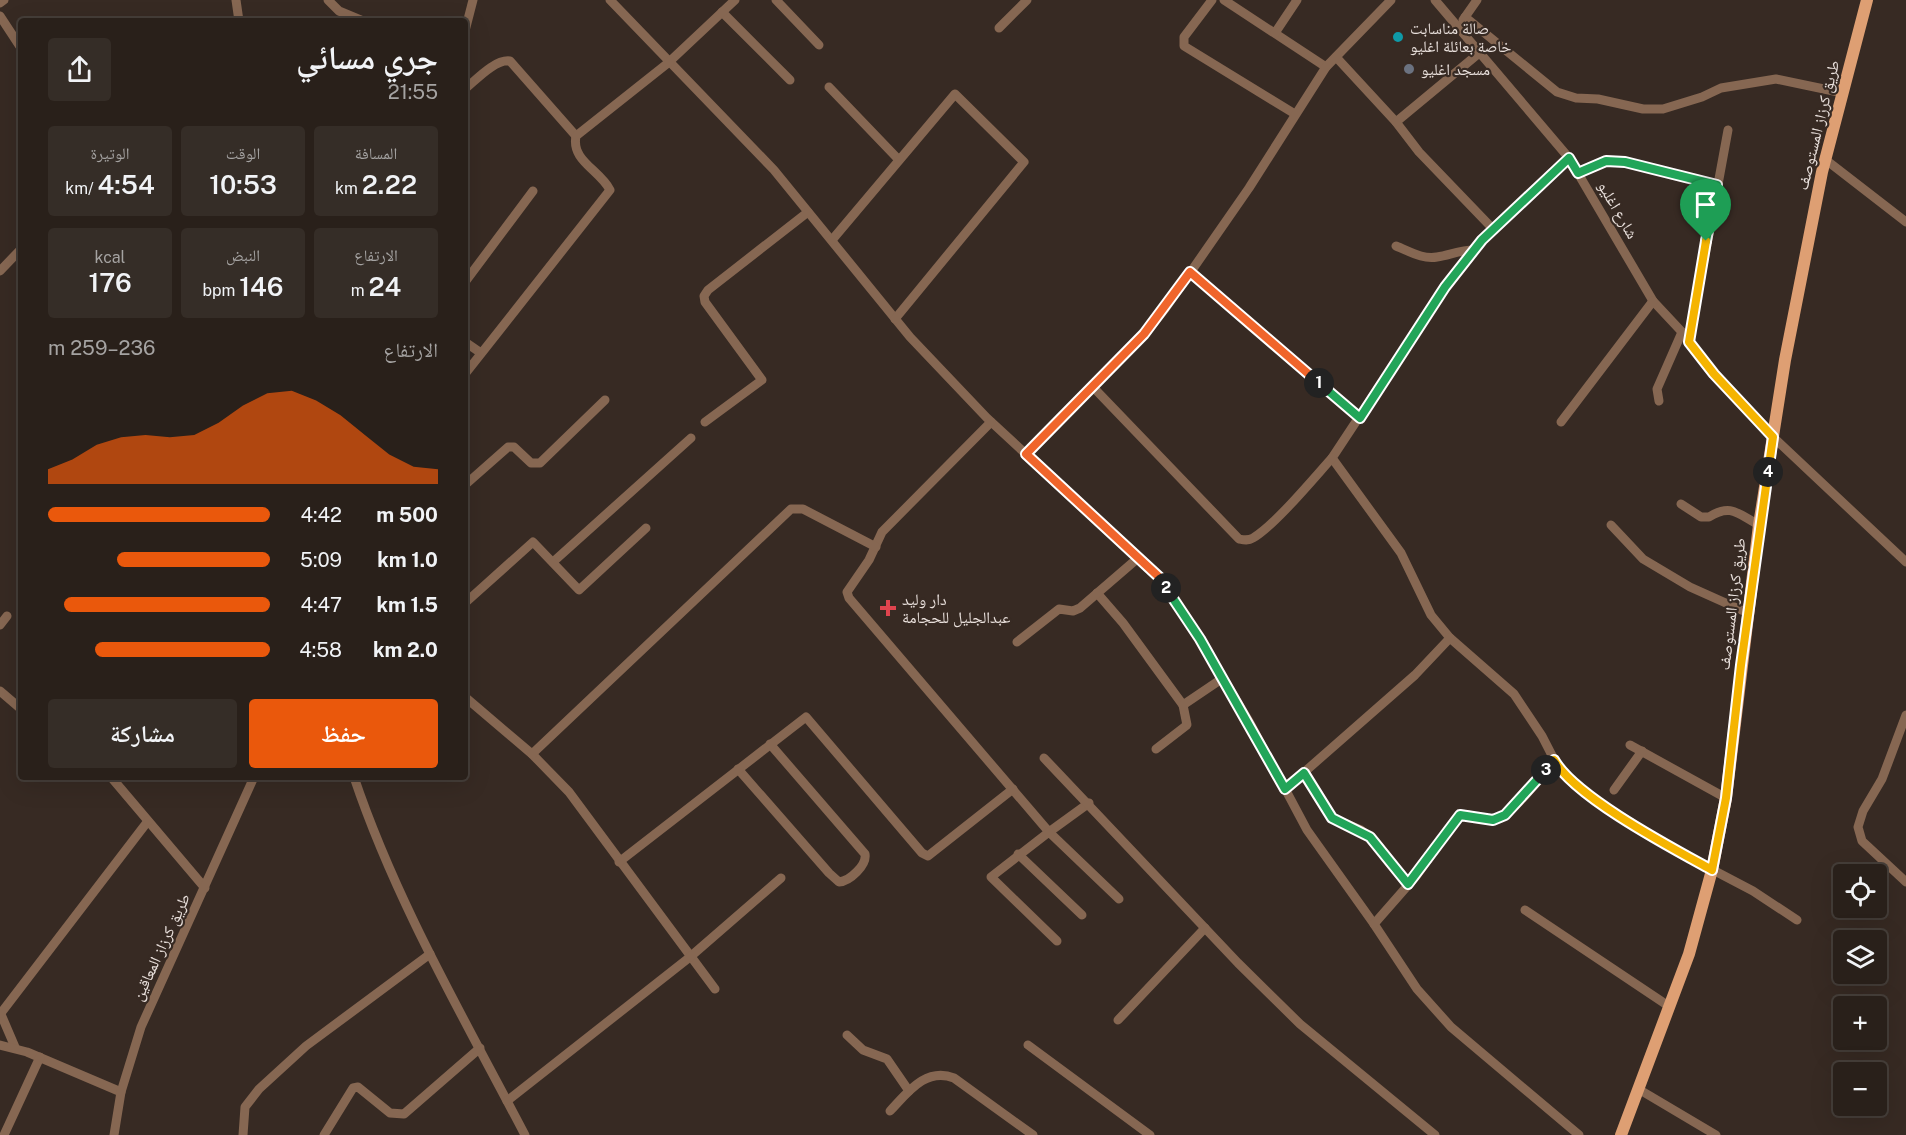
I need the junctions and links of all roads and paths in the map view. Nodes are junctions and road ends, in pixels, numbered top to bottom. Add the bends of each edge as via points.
1 (4, 0) edge
2 (236, 0) edge
3 (328, 0) edge
4 (473, 0) edge
5 (735, 0) edge
6 (776, 0) edge
7 (1028, 0) edge
8 (1212, 0) edge
9 (1224, 0) edge
10 (1297, 0) edge
11 (1390, 0) edge
12 (1435, 0) edge
13 (1477, 0) edge
14 (1867, 0) edge
15 (615, 2) edge
16 (0, 3) edge
17 (722, 12) junction
18 (0, 16) edge
19 (1465, 17) junction
20 (239, 18) edge
21 (356, 18) edge
22 (468, 19) edge
23 (1458, 27) junction
24 (999, 28) dead end
25 (1275, 33) junction
26 (18, 43) edge
27 (819, 45) dead end
28 (1478, 54) junction
29 (1336, 57) junction
30 (668, 63) junction
31 (1326, 67) junction
32 (790, 80) dead end
33 (468, 87) edge
34 (829, 87) dead end
35 (1843, 93) junction
36 (1295, 114) junction
37 (1396, 122) junction
38 (1728, 130) dead end
39 (576, 136) junction
40 (1569, 158) junction
41 (899, 160) junction
42 (1826, 160) junction
43 (1578, 173) junction
44 (1717, 185) junction
45 (533, 191) dead end
46 (808, 212) junction
47 (1906, 222) edge
48 (1494, 230) junction
49 (832, 240) junction
50 (1396, 246) dead end
51 (1474, 250) junction
52 (18, 252) edge
53 (0, 271) edge
54 (1190, 272) junction
55 (468, 278) edge
56 (1653, 301) junction
57 (895, 319) junction
58 (1682, 332) junction
59 (1689, 342) junction
60 (468, 344) edge
61 (481, 352) junction
62 (468, 370) edge
63 (1092, 387) junction
64 (605, 400) dead end
65 (1659, 401) dead end
66 (1360, 418) junction
67 (705, 422) dead end
68 (991, 422) junction
69 (1561, 422) dead end
70 (1773, 437) junction
71 (691, 438) dead end
72 (1026, 454) junction
73 (1332, 458) junction
74 (468, 482) edge
75 (1681, 504) dead end
76 (1611, 525) dead end
77 (1759, 525) junction
78 (646, 528) dead end
79 (876, 547) junction
80 (1138, 558) junction
81 (553, 562) junction
82 (1906, 562) edge
83 (1097, 593) junction
84 (468, 600) edge
85 (1748, 614) junction
86 (7, 616) dead end
87 (0, 625) edge
88 (1450, 639) junction
89 (1017, 642) dead end
90 (1223, 678) junction
91 (0, 692) edge
92 (468, 700) edge
93 (1183, 705) junction
94 (18, 707) edge
95 (1906, 715) edge
96 (770, 744) junction
97 (1630, 745) dead end
98 (1156, 749) dead end
99 (1642, 751) junction
100 (532, 754) junction
101 (1044, 758) dead end
102 (1554, 760) junction
103 (738, 769) junction
104 (1304, 773) junction
105 (114, 780) edge
106 (253, 780) edge
107 (355, 780) edge
108 (1013, 789) junction
109 (1285, 789) junction
110 (1614, 790) dead end
111 (1726, 798) junction
112 (1089, 803) junction
113 (148, 821) junction
114 (1049, 832) junction
115 (1018, 854) junction
116 (619, 862) junction
117 (1712, 870) junction
118 (781, 878) dead end
119 (1906, 882) edge
120 (1408, 884) junction
121 (205, 888) junction
122 (1119, 899) dead end
123 (1524, 910) dead end
124 (1082, 915) dead end
125 (1797, 920) dead end
126 (1374, 924) junction
127 (1205, 928) junction
128 (1056, 941) dead end
129 (430, 954) junction
130 (690, 957) junction
131 (715, 989) dead end
132 (1670, 1007) junction
133 (0, 1013) edge
134 (1118, 1020) dead end
135 (847, 1035) dead end
136 (1028, 1045) dead end
137 (0, 1046) edge
138 (15, 1047) junction
139 (480, 1048) junction
140 (40, 1057) junction
141 (1640, 1090) junction
142 (909, 1091) junction
143 (121, 1092) junction
144 (507, 1101) junction
145 (890, 1111) dead end
146 (4, 1135) edge
147 (114, 1135) edge
148 (243, 1135) edge
149 (324, 1135) edge
150 (525, 1135) edge
151 (1033, 1135) edge
152 (1150, 1135) edge
153 (1436, 1135) edge
154 (1579, 1135) edge
155 (1621, 1135) edge
156 (1716, 1135) edge

1 - 16 street
2 - 20 street
3 - 21 street
4 - 22 street
5 - 17 street
6 - 27 street
7 - 24 street
8 - 36 street via 1184,37 1184,46
9 - 25 street
10 - 25 street
11 - 29 street
12 - 23 street, شارع اغليو
13 - 19 street
14 - 35 main road, طريق كرزاز المستوصف
15 - 30 street
17 - 30 street
17 - 32 street
18 - 26 street
19 - 23 street
19 - 35 street via 1557,92 1576,98 1663,109 1721,88 1776,79
23 - 28 street, شارع اغليو
25 - 31 street
28 - 37 street
28 - 40 street, شارع اغليو
29 - 31 street
29 - 37 street
30 - 39 street
30 - 46 street via 774,170
31 - 36 street
33 - 39 street via 496,64 510,61
34 - 41 street
35 - 42 main road, طريق كرزاز المستوصف
36 - 54 street
37 - 48 street via 1419,153
38 - 44 street
39 - 61 street via 578,155 610,190
40 - 43 street, شارع اغليو
40 - 48 street
41 - 49 street
41 - 57 street via 955,94 1025,164
42 - 47 street
42 - 70 main road, طريق كرزاز المستوصف
43 - 44 street via 1606,161 1625,162
43 - 56 street, شارع اغليو
44 - 59 street
45 - 55 street
46 - 49 street
46 - 67 street via 704,296 762,380
48 - 51 street
49 - 57 street
50 - 51 street via 1421,257 1436,258 1457,250
51 - 66 street via 1445,287
52 - 53 street
54 - 63 street via 1144,334
54 - 66 street
56 - 58 street, شارع اغليو
56 - 69 street
57 - 68 street
58 - 59 street, شارع اغليو
58 - 65 street via 1657,389
59 - 70 street, شارع اغليو
60 - 61 street
61 - 62 street
63 - 72 street
63 - 73 street via 1245,541 1270,523
64 - 74 street via 540,463 531,463 514,447 508,447
66 - 73 street
68 - 72 street
68 - 79 street via 882,532
70 - 77 main road, طريق كرزاز المستوصف
70 - 82 street, شارع اغليو
71 - 81 street
72 - 80 street
73 - 88 street via 1401,553 1425,605
75 - 77 street via 1709,518 1728,508
76 - 85 street via 1643,559
77 - 85 main road, طريق كرزاز المستوصف
78 - 81 street via 579,590
79 - 100 street via 803,509 791,509
79 - 108 street via 850,585 849,598
80 - 83 street
80 - 90 street via 1159,577
81 - 84 street via 537,545 529,544
83 - 89 street via 1073,611 1064,607 1056,610
83 - 93 street
85 - 111 main road, طريق كرزاز المستوصف
86 - 87 street
88 - 102 street via 1514,694
88 - 104 street
90 - 93 street
90 - 109 street
91 - 94 street
92 - 100 street
93 - 98 street via 1187,725
95 - 119 street via 1858,827 1862,841
96 - 103 street
96 - 103 street via 866,854 864,863 846,881 839,882 829,873
96 - 108 street via 803,718 809,718 928,856
97 - 99 street
99 - 110 street
99 - 111 street
100 - 116 street via 569,792
101 - 112 street
102 - 117 street via 1592,798
102 - 120 street via 1505,815 1493,820 1460,815
103 - 116 street
104 - 109 street
104 - 120 street via 1332,818 1370,837
105 - 113 street
106 - 121 street, طريق كرزاز المعاقين
107 - 129 street via 368,820
108 - 114 street
109 - 126 street via 1307,830
111 - 117 main road, طريق كرزاز المستوصف
112 - 114 street
112 - 127 street
113 - 121 street
113 - 133 street
114 - 115 street
114 - 122 street
115 - 124 street
115 - 128 street via 991,880
116 - 130 street
117 - 125 street
117 - 132 main road, طريق كرزاز المستوصف
118 - 130 street
120 - 126 street
121 - 143 street, طريق كرزاز المعاقين via 141,1027
123 - 132 street
126 - 154 street via 1417,989 1451,1027
127 - 134 street
127 - 153 street via 1300,1024
129 - 139 street
129 - 148 street via 306,1046 259,1089 245,1107
130 - 131 street
130 - 144 street
132 - 141 main road, طريق كرزاز المستوصف
133 - 138 street
135 - 142 street via 863,1050 887,1059
136 - 152 street
137 - 138 street
138 - 140 street
139 - 144 street
139 - 149 street via 404,1114 390,1113 368,1093 353,1088
140 - 143 street
140 - 146 street
141 - 155 main road, طريق كرزاز المستوصف
141 - 156 street
142 - 145 street
142 - 151 street via 931,1076 954,1078
143 - 147 street, طريق كرزاز المعاقين
144 - 150 street

